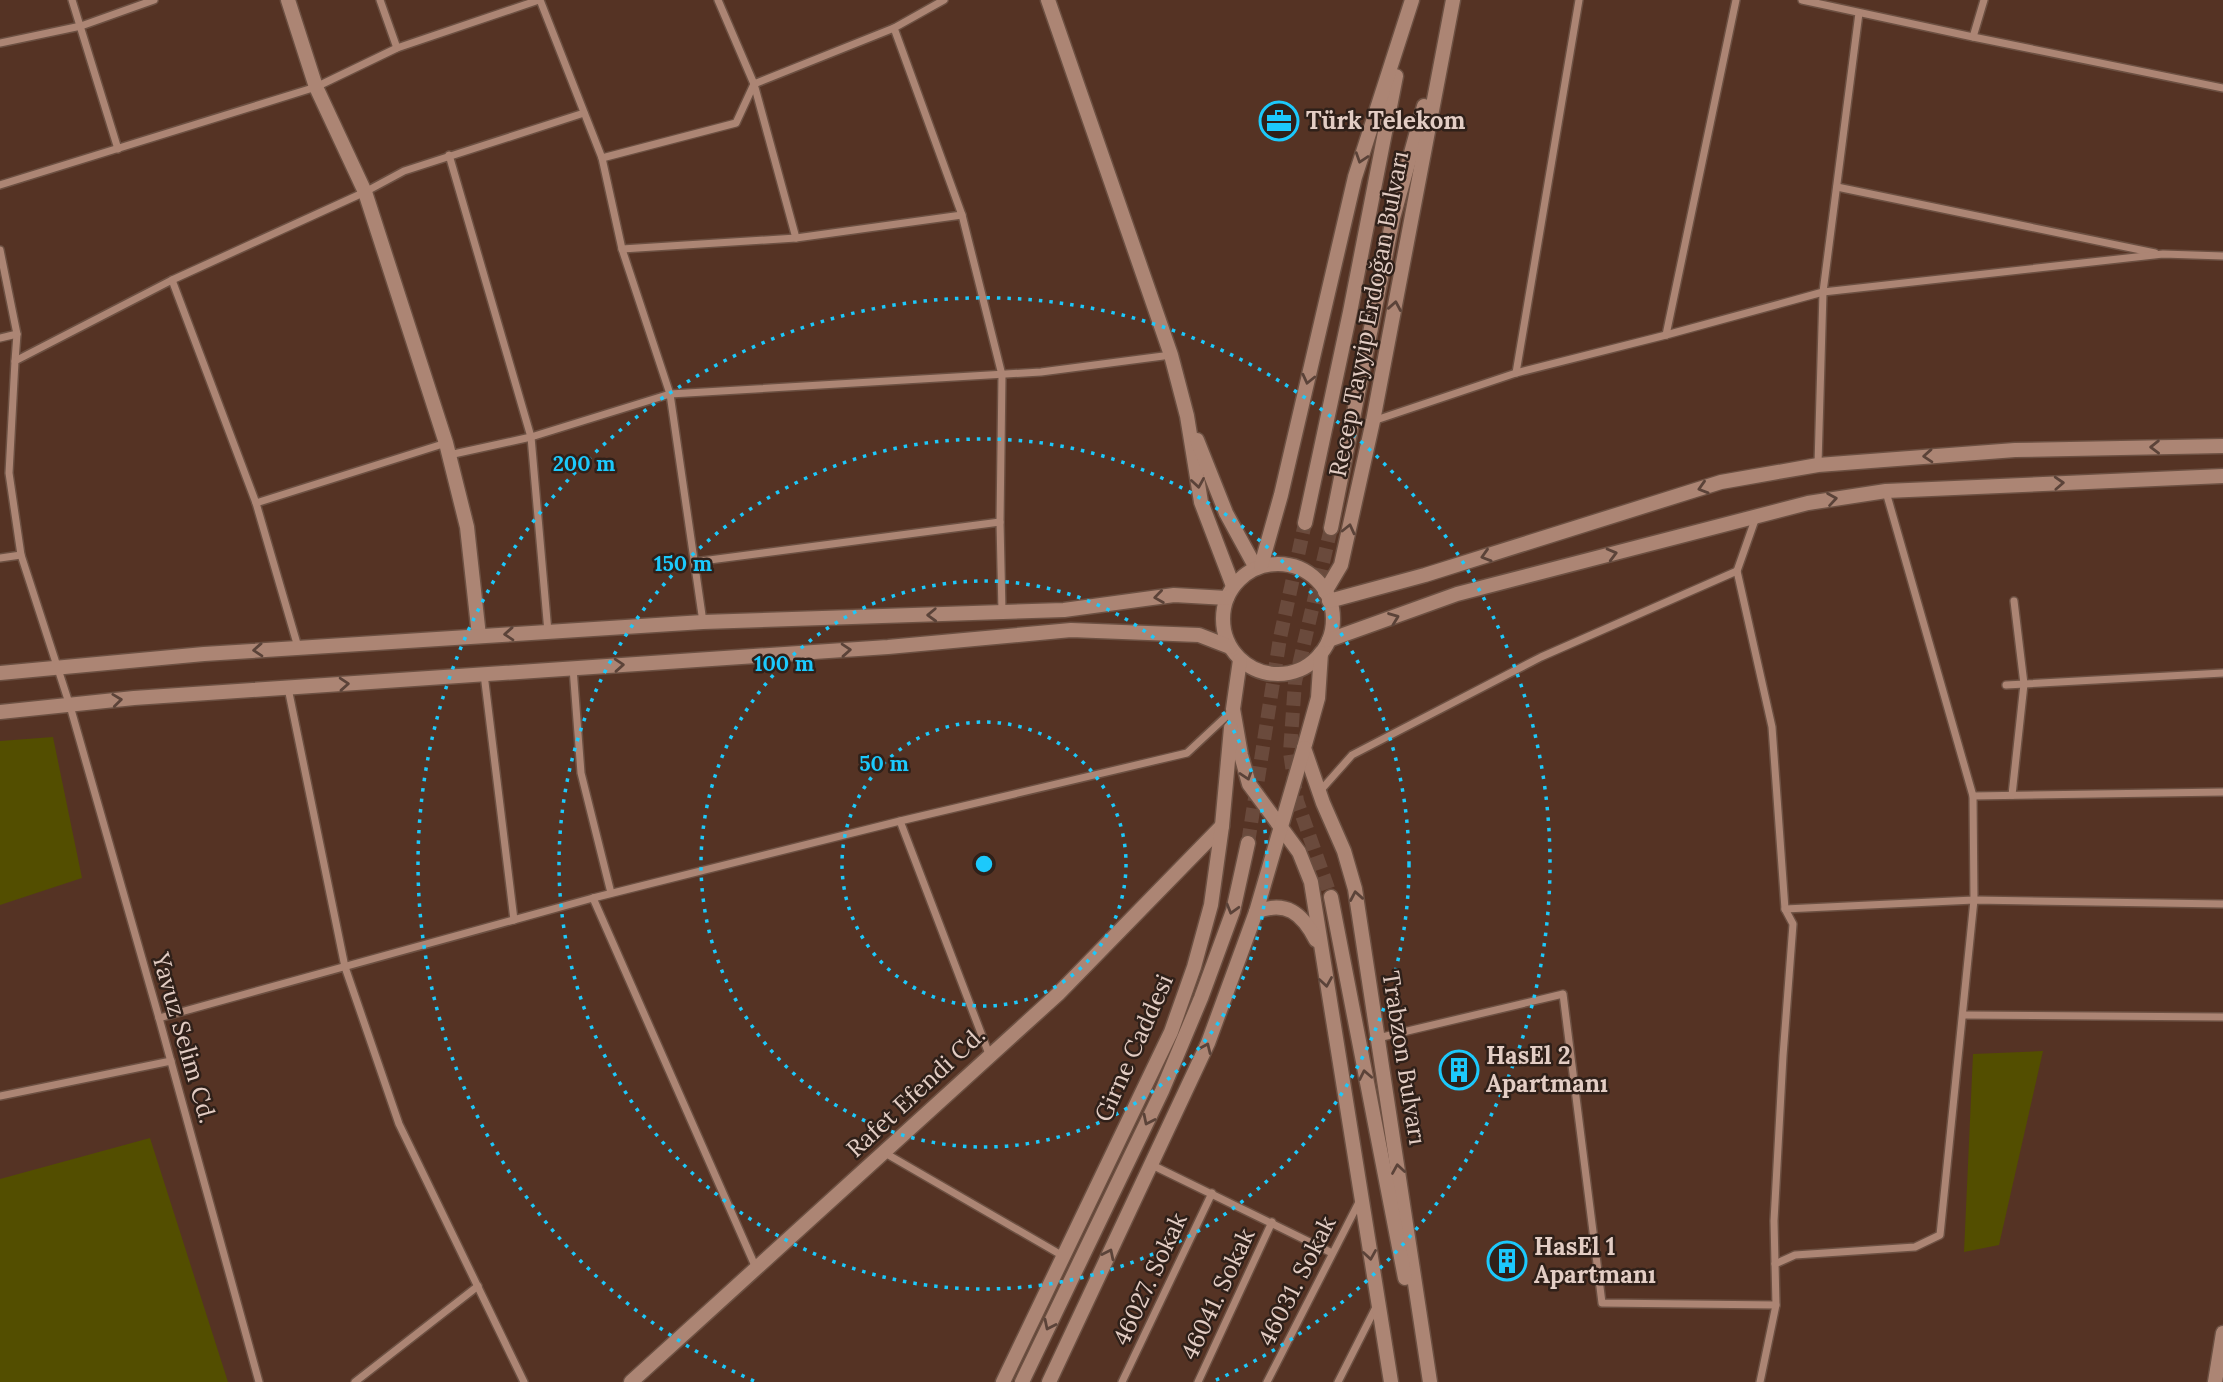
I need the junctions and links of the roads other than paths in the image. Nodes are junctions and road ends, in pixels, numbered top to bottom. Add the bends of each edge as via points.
1 (72, 0) edge
2 (154, 0) edge
3 (288, 0) edge
4 (380, 0) edge
5 (540, 0) edge
6 (718, 0) edge
7 (944, 0) edge
8 (1048, 0) edge
9 (1414, 0) edge
10 (1579, 0) edge
11 (1736, 0) edge
12 (1802, 0) edge
13 (1984, 0) edge
14 (1452, 5) edge
15 (1859, 13) junction
16 (81, 26) junction
17 (894, 28) junction
18 (1973, 37) junction
19 (0, 43) edge
20 (397, 48) junction
21 (754, 84) junction
22 (316, 87) junction
23 (2223, 88) edge
24 (584, 113) junction
25 (118, 149) junction
26 (449, 155) junction
27 (602, 158) junction
28 (0, 185) edge
29 (1837, 187) junction
30 (365, 192) junction
31 (962, 215) junction
32 (796, 238) junction
33 (622, 249) junction
34 (0, 250) edge
35 (2163, 254) junction
36 (2223, 256) edge
37 (172, 280) junction
38 (1823, 292) junction
39 (17, 334) junction
40 (1666, 335) junction
41 (0, 338) edge
42 (1171, 355) junction
43 (15, 361) junction
44 (1516, 373) junction
45 (1002, 375) junction
46 (670, 394) junction
47 (1187, 416) junction
48 (1373, 421) junction
49 (531, 437) junction
50 (2223, 446) edge
51 (447, 449) junction
52 (10, 456) junction
53 (0, 457) edge
54 (1818, 465) junction
55 (2223, 476) edge
56 (1886, 491) junction
57 (256, 503) junction
58 (1756, 517) junction
59 (1000, 522) junction
60 (1305, 523) tunnel mouth
61 (1331, 528) tunnel mouth
62 (21, 555) junction
63 (0, 558) edge
64 (694, 562) junction
65 (1258, 567) junction
66 (1737, 571) junction
67 (1230, 592) junction
68 (1327, 597) junction
69 (2014, 601) dead end
70 (1002, 612) junction
71 (702, 622) junction
72 (548, 632) junction
73 (479, 636) junction
74 (1329, 640) junction
75 (298, 647) junction
76 (1230, 648) junction
77 (1321, 653) junction
78 (1240, 660) junction
79 (573, 668) junction
80 (58, 669) junction
81 (0, 673) edge
82 (2223, 673) edge
83 (484, 674) junction
84 (2024, 684) junction
85 (2006, 685) dead end
86 (288, 688) junction
87 (70, 706) junction
88 (1233, 709) junction
89 (0, 712) edge
90 (1304, 748) junction
91 (1319, 792) junction
92 (2223, 792) edge
93 (2012, 795) junction
94 (1973, 796) junction
95 (900, 821) junction
96 (1281, 825) junction
97 (1222, 826) junction
98 (1248, 843) tunnel mouth
99 (611, 893) junction
100 (1331, 897) tunnel mouth
101 (593, 898) junction
102 (1974, 900) junction
103 (2223, 904) edge
104 (1785, 909) junction
105 (1256, 912) junction
106 (514, 920) junction
107 (1321, 949) junction
108 (345, 967) junction
109 (1963, 1015) junction
110 (2223, 1017) edge
111 (159, 1018) junction
112 (1378, 1038) junction
113 (989, 1055) junction
114 (171, 1061) junction
115 (0, 1096) edge
116 (885, 1153) junction
117 (1152, 1164) junction
118 (1212, 1193) junction
119 (1361, 1199) junction
120 (1272, 1222) junction
121 (1332, 1253) junction
122 (1063, 1256) junction
123 (1775, 1264) junction
124 (756, 1268) junction
125 (478, 1286) junction
126 (1377, 1304) junction
127 (1776, 1305) junction
128 (2223, 1333) edge
129 (259, 1382) edge
130 (355, 1382) edge
131 (524, 1382) edge
132 (631, 1382) edge
133 (1003, 1382) edge
134 (1022, 1382) edge
135 (1049, 1382) edge
136 (1122, 1382) edge
137 (1198, 1382) edge
138 (1267, 1382) edge
139 (1338, 1382) edge
140 (1391, 1382) edge
141 (1428, 1382) edge
142 (1760, 1382) edge
143 (2215, 1382) edge

1 - 16 street
2 - 16 street
3 - 22 main road
4 - 20 street
5 - 20 street
5 - 24 street
6 - 21 street
7 - 17 street
8 - 42 main road
9 - 60 main road
9 -> 65 main road, Recep Tayyip Erdoğan Bulvarı via 1355,177 1281,495
10 - 44 street
11 - 40 street
12 - 15 street
13 - 18 street
48 -> 14 main road, Recep Tayyip Erdoğan Bulvarı
14 - 61 main road via 1393,218
15 - 18 street
15 - 29 street
16 - 19 street
16 - 25 street
17 - 21 street
17 - 31 street
18 - 23 street
20 - 22 street
21 - 27 street via 736,123
21 - 32 street
22 - 25 street
22 - 30 main road
24 - 26 street
24 - 27 street
25 - 28 street
26 - 30 street
26 - 49 street
27 - 33 street
29 - 35 street
29 - 38 street
30 - 37 street
30 - 51 main road
31 - 32 street
31 - 45 street
32 - 33 street
33 - 46 street
34 - 39 street, Yavuz Selim Cd.
35 - 36 street
35 - 38 street
37 - 43 street
37 - 57 street
38 - 40 street
38 - 54 street
39 - 41 street
39 - 43 street, Yavuz Selim Cd.
40 - 44 street
42 - 45 street
42 - 47 main road
43 - 52 street, Yavuz Selim Cd.
44 - 48 street
45 - 46 street
45 - 59 street
46 - 49 street
46 - 64 street
47 - 65 main road via 1227,513
47 -> 67 main road via 1201,502
68 -> 48 main road, Recep Tayyip Erdoğan Bulvarı via 1341,565
49 - 51 street
49 - 72 street
50 -> 54 main road via 2015,450
51 - 57 street
51 - 73 main road via 467,527
52 - 53 street
52 - 62 street, Yavuz Selim Cd.
54 -> 68 main road via 1721,482 1425,575
56 -> 55 main road
58 -> 56 main road via 1808,503
56 - 94 street
57 - 75 street
58 - 66 street
74 -> 58 main road via 1457,594
59 - 64 street
59 - 70 street
62 - 63 street
62 - 80 street, Yavuz Selim Cd.
64 - 71 street
65 - 67 main road
65 - 68 main road via 1276,564 1306,572
66 - 91 street via 1541,657 1352,755
66 - 104 street via 1772,727
67 -> 70 main road
67 - 76 main road via 1223,623
68 - 74 main road via 1333,625
69 - 84 street
70 -> 71 main road
71 - 72 main road
72 -> 73 main road
73 - 75 main road
74 - 77 main road
75 -> 80 main road
76 - 78 main road
79 -> 76 main road via 1071,630 1199,635
77 - 78 main road via 1304,668 1282,675 1267,674
77 - 90 main road via 1318,698
78 - 88 main road
79 - 83 main road
79 - 99 street via 581,773
80 - 81 main road
80 - 87 street, Yavuz Selim Cd.
82 - 84 street
86 -> 83 main road
83 - 106 street
84 - 85 street
84 - 93 street
87 -> 86 main road
86 - 108 street
87 - 89 main road
87 - 111 street, Yavuz Selim Cd.
88 - 95 street via 1187,752
88 -> 96 main road via 1249,784
88 - 97 main road, Girne Caddesi
90 - 91 main road, Trabzon Bulvarı
90 - 96 main road
112 -> 91 main road, Trabzon Bulvarı via 1355,889
92 - 93 street
93 - 94 street
94 - 102 street
95 - 99 street
95 - 113 street
96 - 105 main road
96 - 107 main road via 1311,882
97 - 113 main road, Rafet Efendi Cd. via 1058,994
97 - 122 main road, Girne Caddesi via 1210,905 1171,1031
98 -> 134 main road, Girne Caddesi via 1233,911 1201,998 1162,1091
99 - 101 street
141 -> 100 main road
101 - 106 street
101 - 124 street
102 - 103 street
102 - 104 street
102 - 109 street
104 - 123 street via 1793,924
105 - 107 main road via 1271,906 1289,910 1302,918
117 -> 105 main road via 1208,1043
106 - 108 street
107 -> 119 main road
108 - 111 street
108 - 125 street via 399,1124
109 - 110 street
109 - 123 street via 1940,1235 1915,1247 1795,1255
111 - 114 street, Yavuz Selim Cd.
112 - 127 street via 1563,994 1602,1303
141 -> 112 main road, Trabzon Bulvarı
113 - 116 main road, Rafet Efendi Cd.
114 - 115 street
114 - 129 street, Yavuz Selim Cd.
116 - 122 street
116 - 124 main road, Rafet Efendi Cd.
117 - 118 street
135 -> 117 main road
118 - 120 street
118 - 136 street, 46027. Sokak
119 - 121 street, 46031. Sokak
119 -> 126 main road
120 - 121 street
120 - 137 street, 46041. Sokak
121 - 138 street, 46031. Sokak
122 - 133 main road, Girne Caddesi
123 - 127 street
124 - 132 main road, Rafet Efendi Cd.
125 - 130 street
125 - 131 street
126 - 139 street
126 - 140 main road
127 - 142 street
128 - 143 main road

